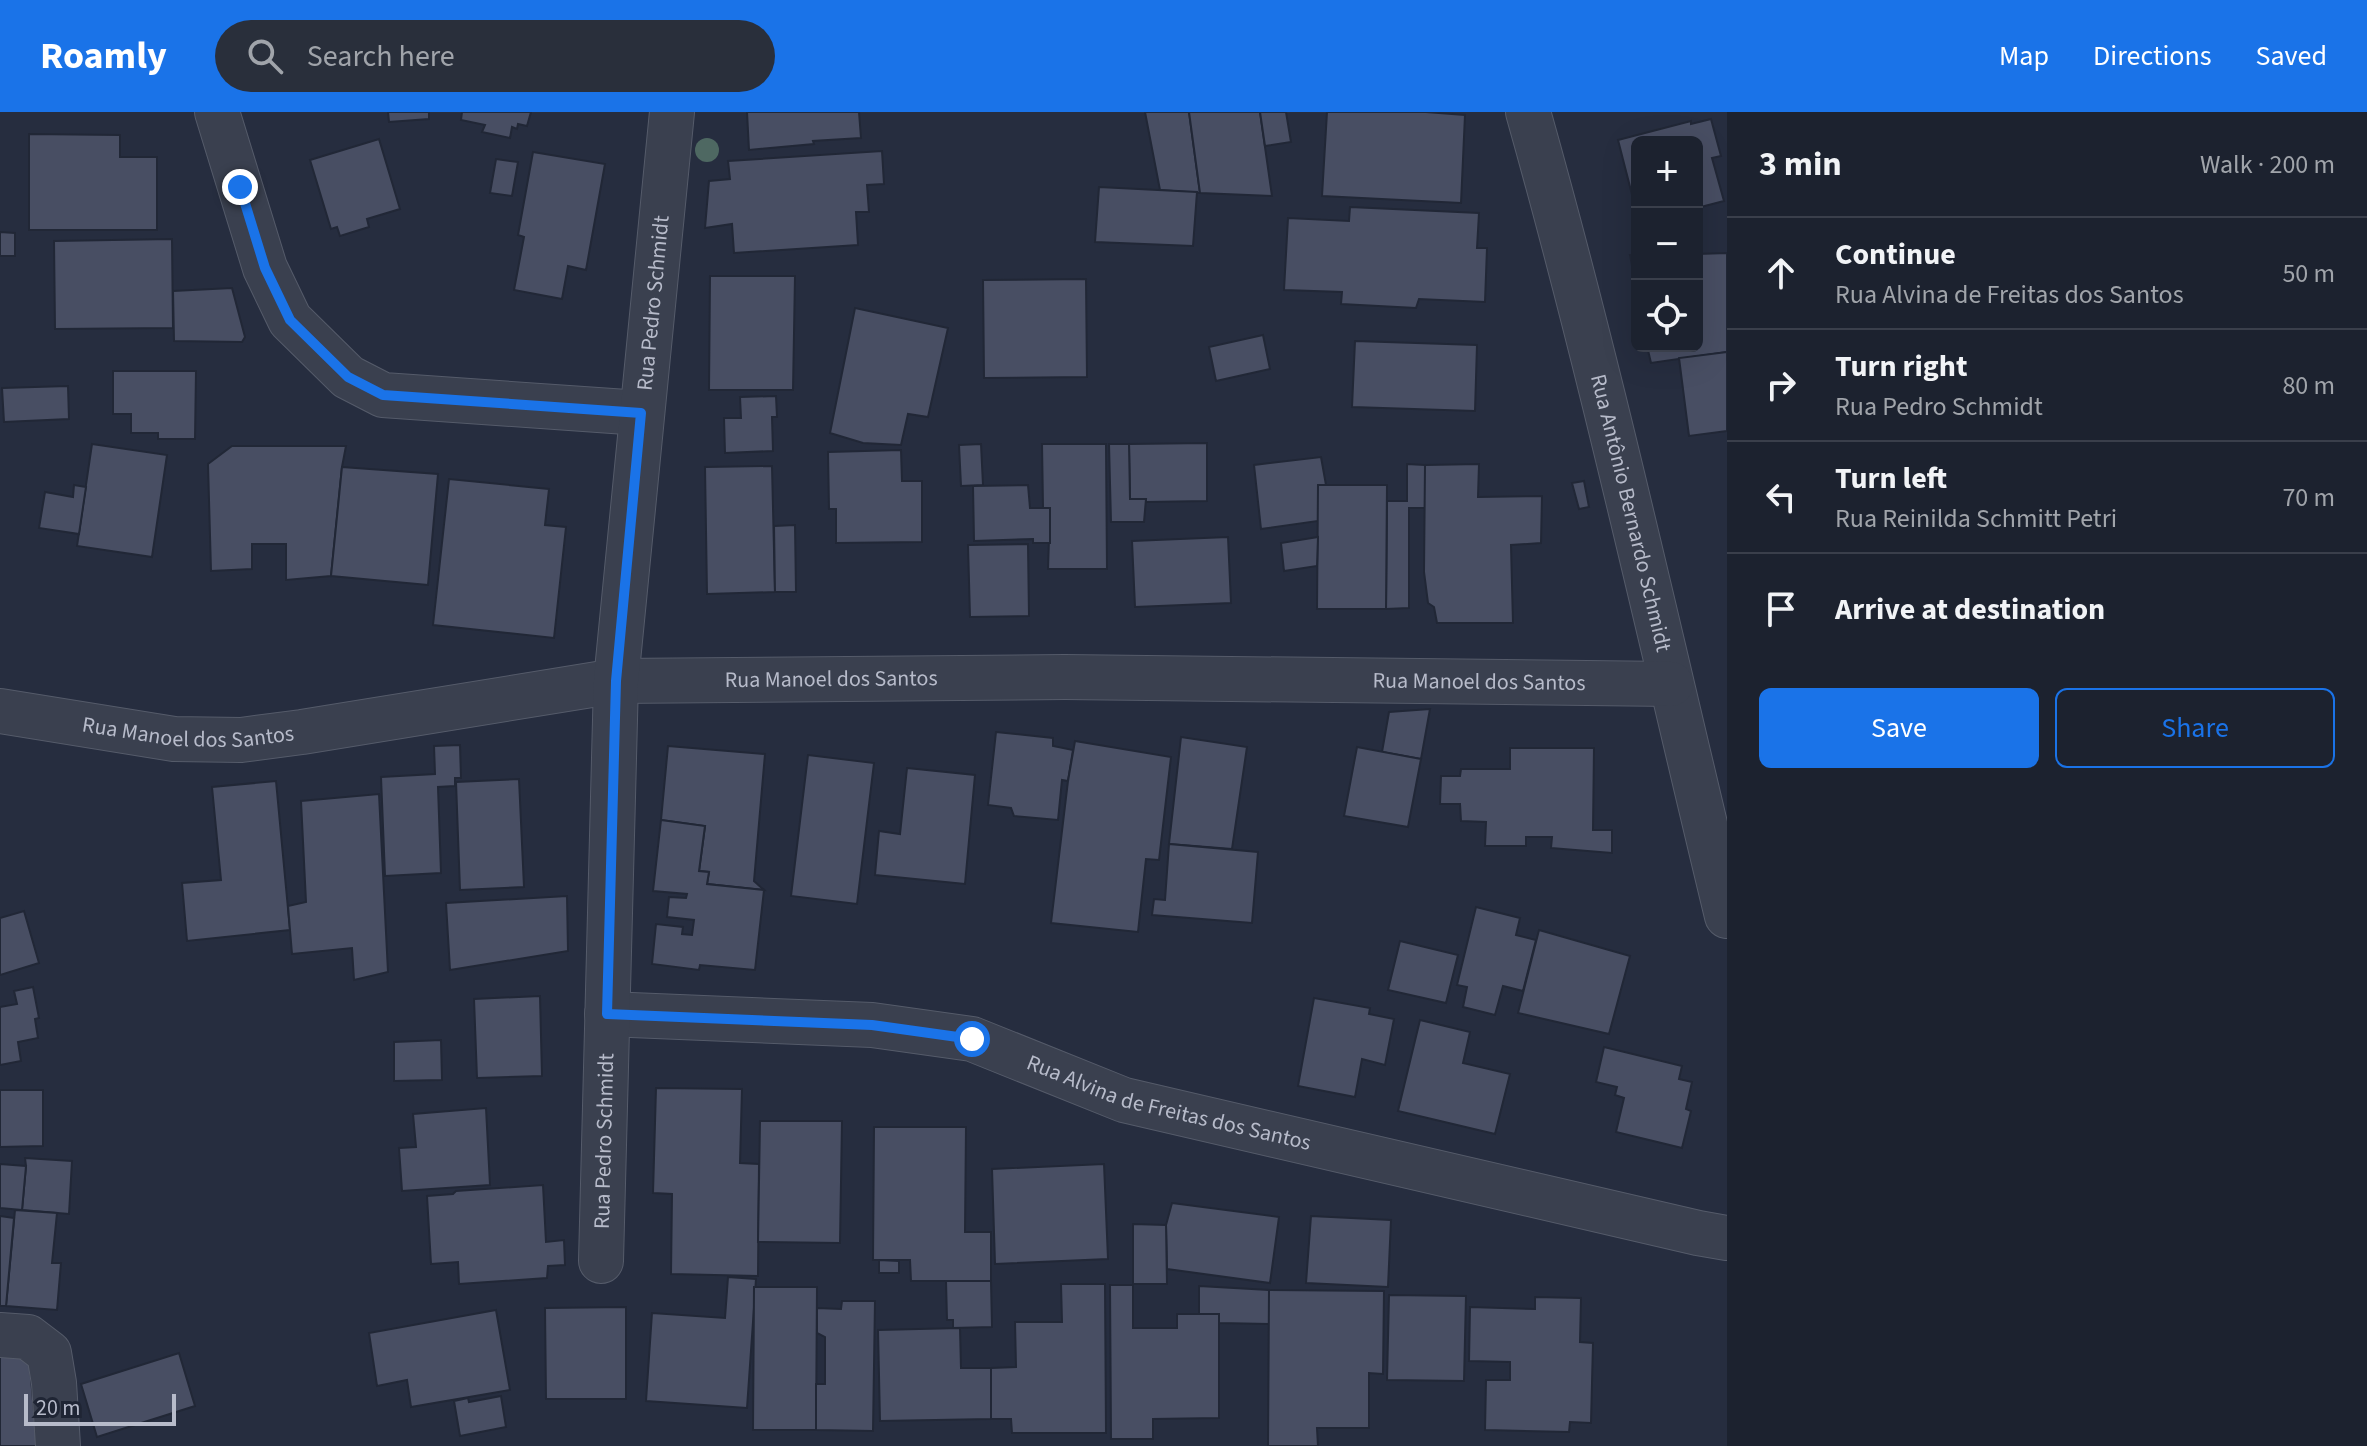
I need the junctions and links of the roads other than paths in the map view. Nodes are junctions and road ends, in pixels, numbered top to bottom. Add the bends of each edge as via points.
1 (217, 112) edge
2 (672, 112) edge
3 (1528, 112) edge
4 (641, 413) junction
5 (616, 681) junction
6 (1671, 684) junction
7 (0, 711) edge
8 (1727, 916) edge
9 (607, 1014) junction
10 (1727, 1238) edge
11 (601, 1261) dead end
12 (0, 1335) edge
13 (58, 1446) edge

1 - 4 street via 265,268 290,320 348,377 383,395
2 - 4 street, Rua Pedro Schmidt
3 - 6 street, Rua Antônio Bernardo Schmidt
4 - 5 street, Rua Pedro Schmidt
5 - 6 street, Rua Manoel dos Santos via 1065,677
5 - 7 street, Rua Manoel dos Santos via 241,740 174,739
5 - 9 street, Rua Pedro Schmidt
6 - 8 street, Rua Antônio Bernardo Schmidt
9 - 10 street, Rua Alvina de Freitas dos Santos via 872,1025 972,1039 1124,1100
9 - 11 street, Rua Pedro Schmidt
12 - 13 street via 28,1337 49,1353

